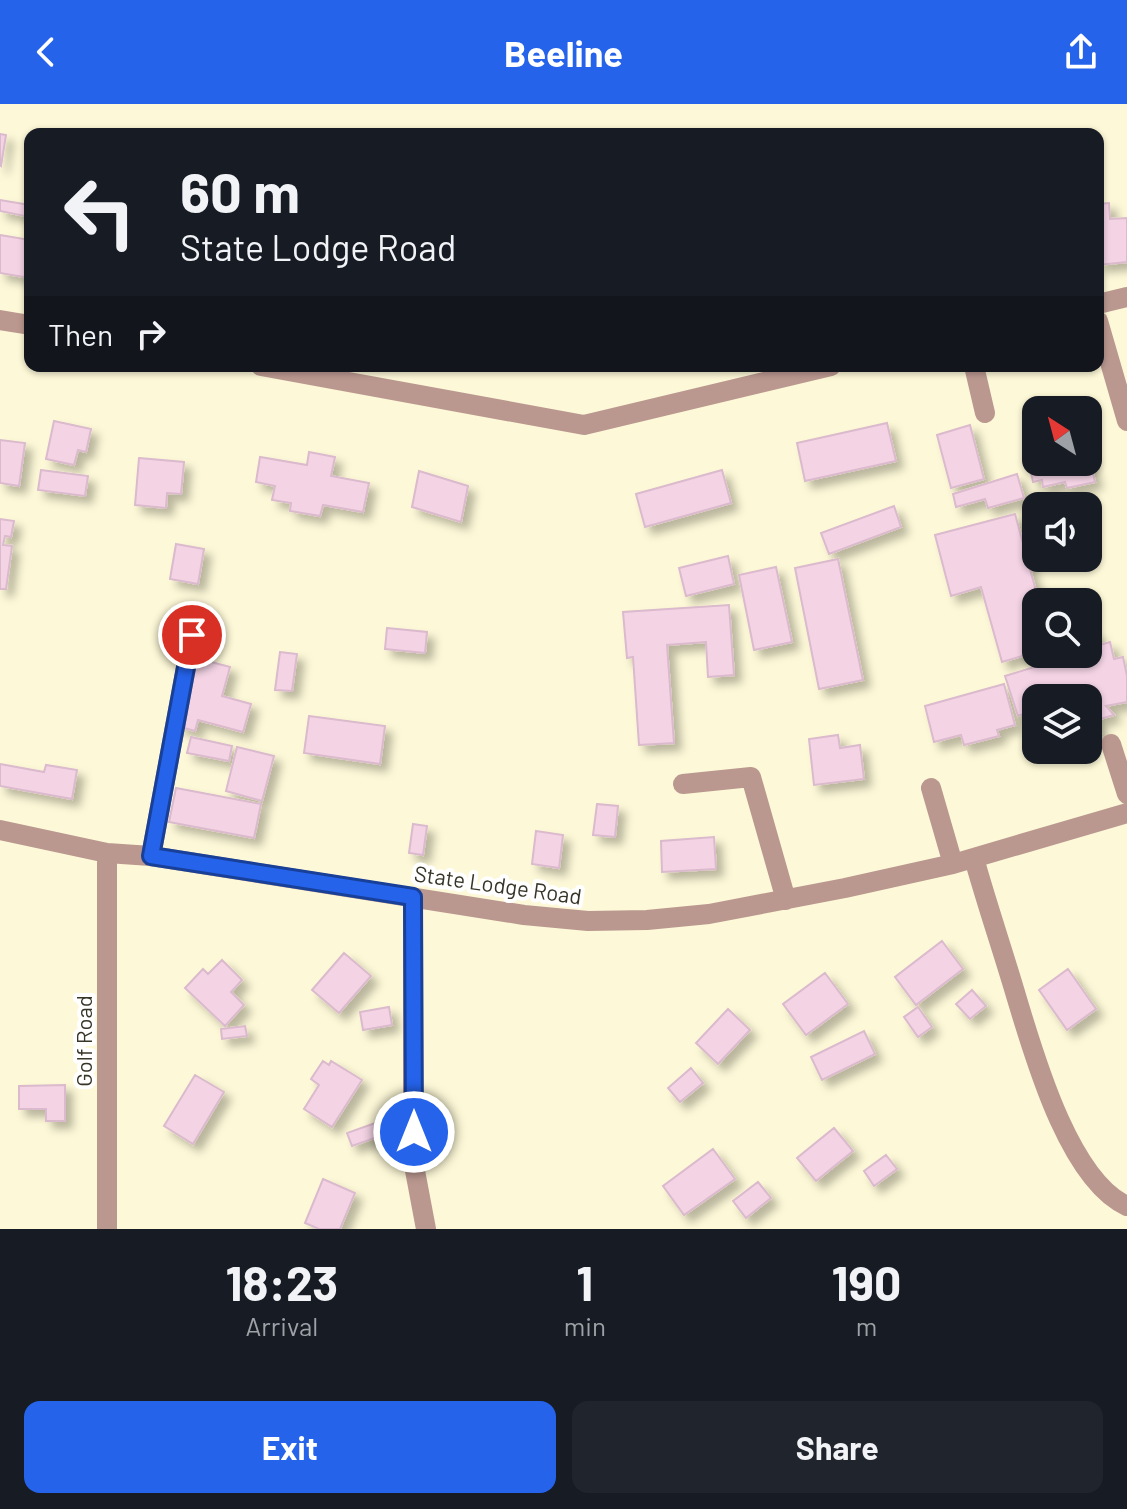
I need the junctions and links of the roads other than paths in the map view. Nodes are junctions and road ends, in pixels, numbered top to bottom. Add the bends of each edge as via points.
1 (1127, 297) edge
2 (1104, 303) edge
3 (0, 320) edge
4 (24, 324) edge
5 (1104, 342) edge
6 (294, 372) edge
7 (806, 372) edge
8 (975, 372) edge
9 (985, 413) dead end
10 (1127, 421) edge
11 (192, 635) dead end
12 (1111, 744) dead end
13 (683, 784) dead end
14 (931, 788) dead end
15 (1127, 794) edge
16 (1127, 813) edge
17 (0, 830) edge
18 (107, 853) junction
19 (151, 856) junction
20 (974, 858) junction
21 (953, 864) junction
22 (413, 897) junction
23 (786, 900) junction
24 (1127, 1206) edge
25 (107, 1229) edge
26 (426, 1229) edge

1 - 2 street
3 - 4 street
5 - 10 street
6 - 7 street via 584,425
8 - 9 street
11 - 19 street
12 - 15 street
13 - 23 street via 751,777
14 - 21 street
16 - 20 street, State Lodge Road
17 - 18 street, State Lodge Road
18 - 19 street, State Lodge Road
18 - 25 street, Golf Road
19 - 22 street, State Lodge Road
20 - 21 street, State Lodge Road
20 - 24 street via 1028,1042 1054,1109 1101,1185
21 - 23 street, State Lodge Road
22 - 23 street, State Lodge Road via 588,921 709,914
22 - 26 street via 413,1160

